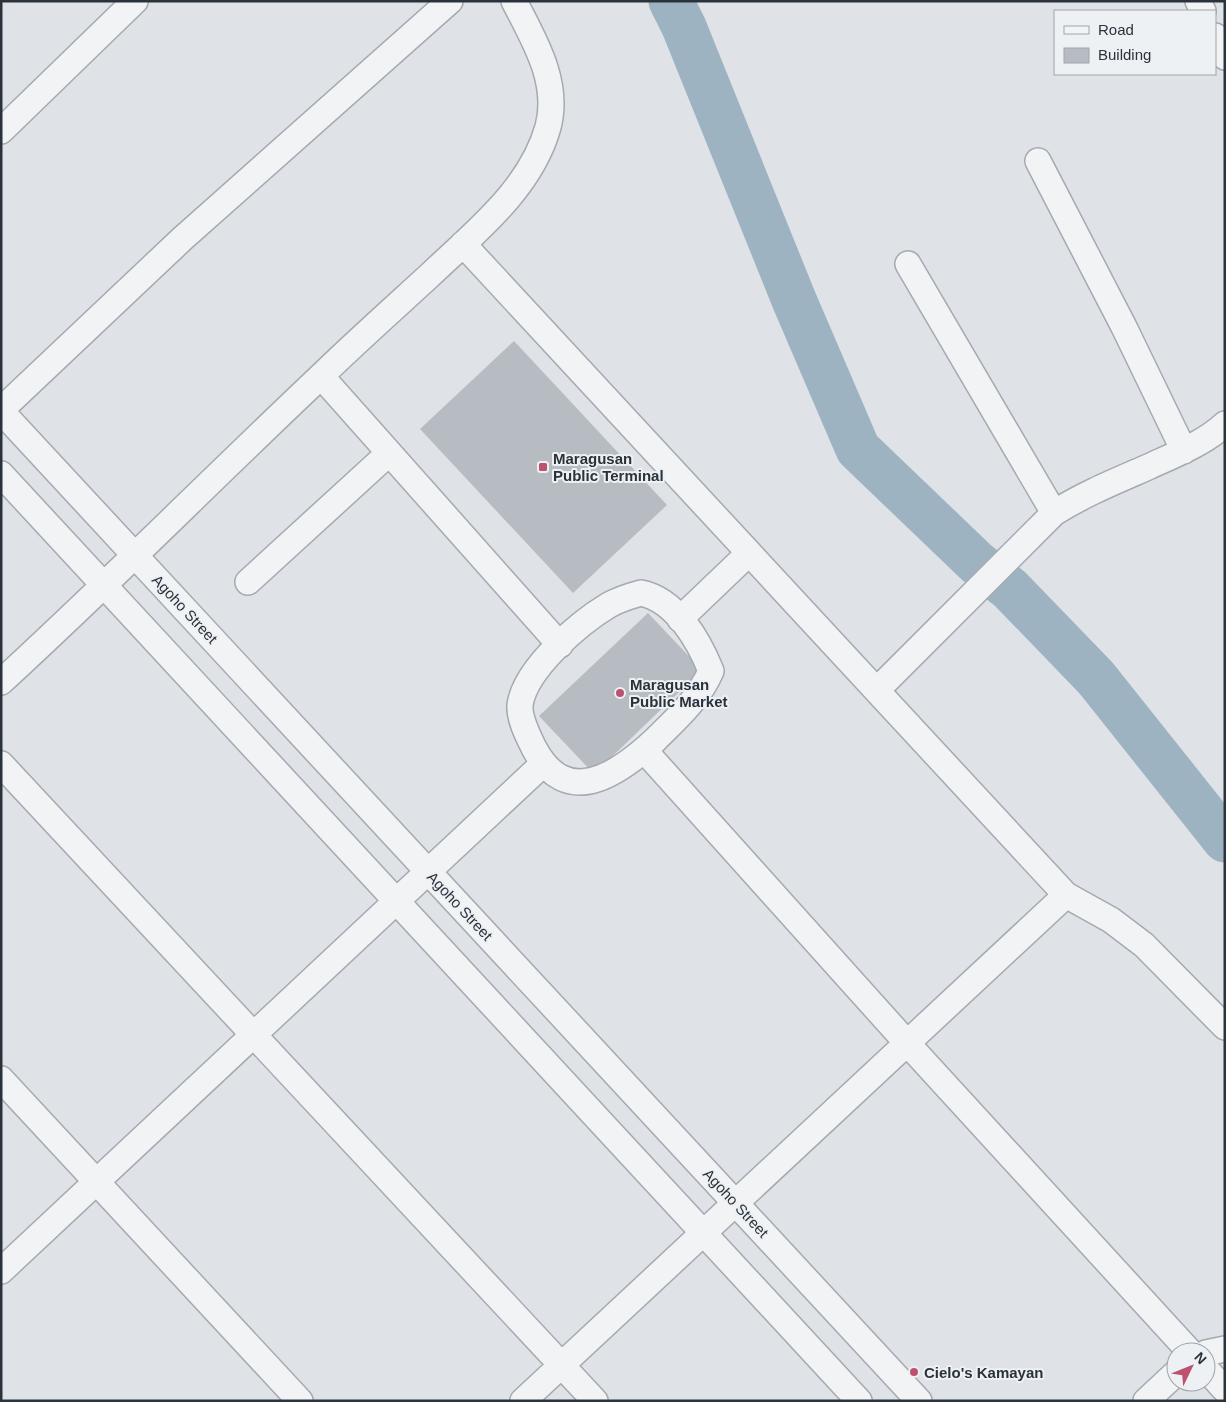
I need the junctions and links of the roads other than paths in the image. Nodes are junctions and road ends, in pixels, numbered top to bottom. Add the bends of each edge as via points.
1 (135, 1) edge
2 (450, 1) edge
3 (514, 1) edge
4 (1216, 38) edge
5 (1225, 57) edge
6 (1, 131) edge
7 (1038, 161) dead end
8 (463, 244) junction
9 (908, 264) dead end
10 (320, 376) junction
11 (1, 411) edge
12 (1225, 424) edge
13 (1184, 451) junction
14 (388, 454) junction
15 (1, 474) edge
16 (1054, 513) junction
17 (749, 553) junction
18 (136, 556) junction
19 (248, 582) dead end
20 (105, 586) junction
21 (680, 619) junction
22 (560, 645) junction
23 (1, 682) edge
24 (877, 690) junction
25 (644, 750) junction
26 (1, 764) edge
27 (543, 764) junction
28 (428, 871) junction
29 (1066, 895) junction
30 (396, 901) junction
31 (1225, 1027) edge
32 (253, 1035) junction
33 (907, 1043) junction
34 (1, 1079) edge
35 (96, 1182) junction
36 (736, 1203) junction
37 (703, 1233) junction
38 (1, 1271) edge
39 (1181, 1342) edge
40 (561, 1365) junction
41 (1166, 1382) edge
42 (1224, 1387) edge
43 (300, 1401) edge
44 (523, 1401) edge
45 (595, 1401) edge
46 (859, 1401) edge
47 (919, 1401) edge
48 (1146, 1401) edge
49 (1211, 1401) edge

1 - 6 street
2 - 11 street via 182,239
3 - 8 street via 545,66 552,93 548,126 533,165 506,201
4 - 5 street
7 - 13 street
8 - 10 street
8 - 17 street
9 - 16 street
10 - 14 street
10 - 18 street
11 - 18 street, Agoho Street
12 - 13 street
13 - 16 street via 1079,497
14 - 19 street
14 - 22 street
15 - 20 street
16 - 24 street
17 - 21 street
17 - 24 street
18 - 20 street
18 - 28 street, Agoho Street
20 - 23 street
20 - 30 street
21 - 22 street via 652,595 641,593 610,604
21 - 25 street via 702,646 711,672 703,690
22 - 27 street via 532,677 520,707 524,724
24 - 29 street
25 - 27 street via 614,771 585,784 570,782
25 - 33 street
26 - 32 street
27 - 28 street
28 - 30 street
28 - 36 street, Agoho Street
29 - 31 street via 1111,920 1144,945
29 - 33 street
30 - 32 street
30 - 37 street
32 - 35 street
32 - 40 street
33 - 36 street
33 - 39 street
34 - 35 street
35 - 38 street
35 - 43 street
36 - 37 street
36 - 47 street, Agoho Street
37 - 40 street
37 - 46 street
40 - 44 street
40 - 45 street
41 - 48 street
42 - 49 street

